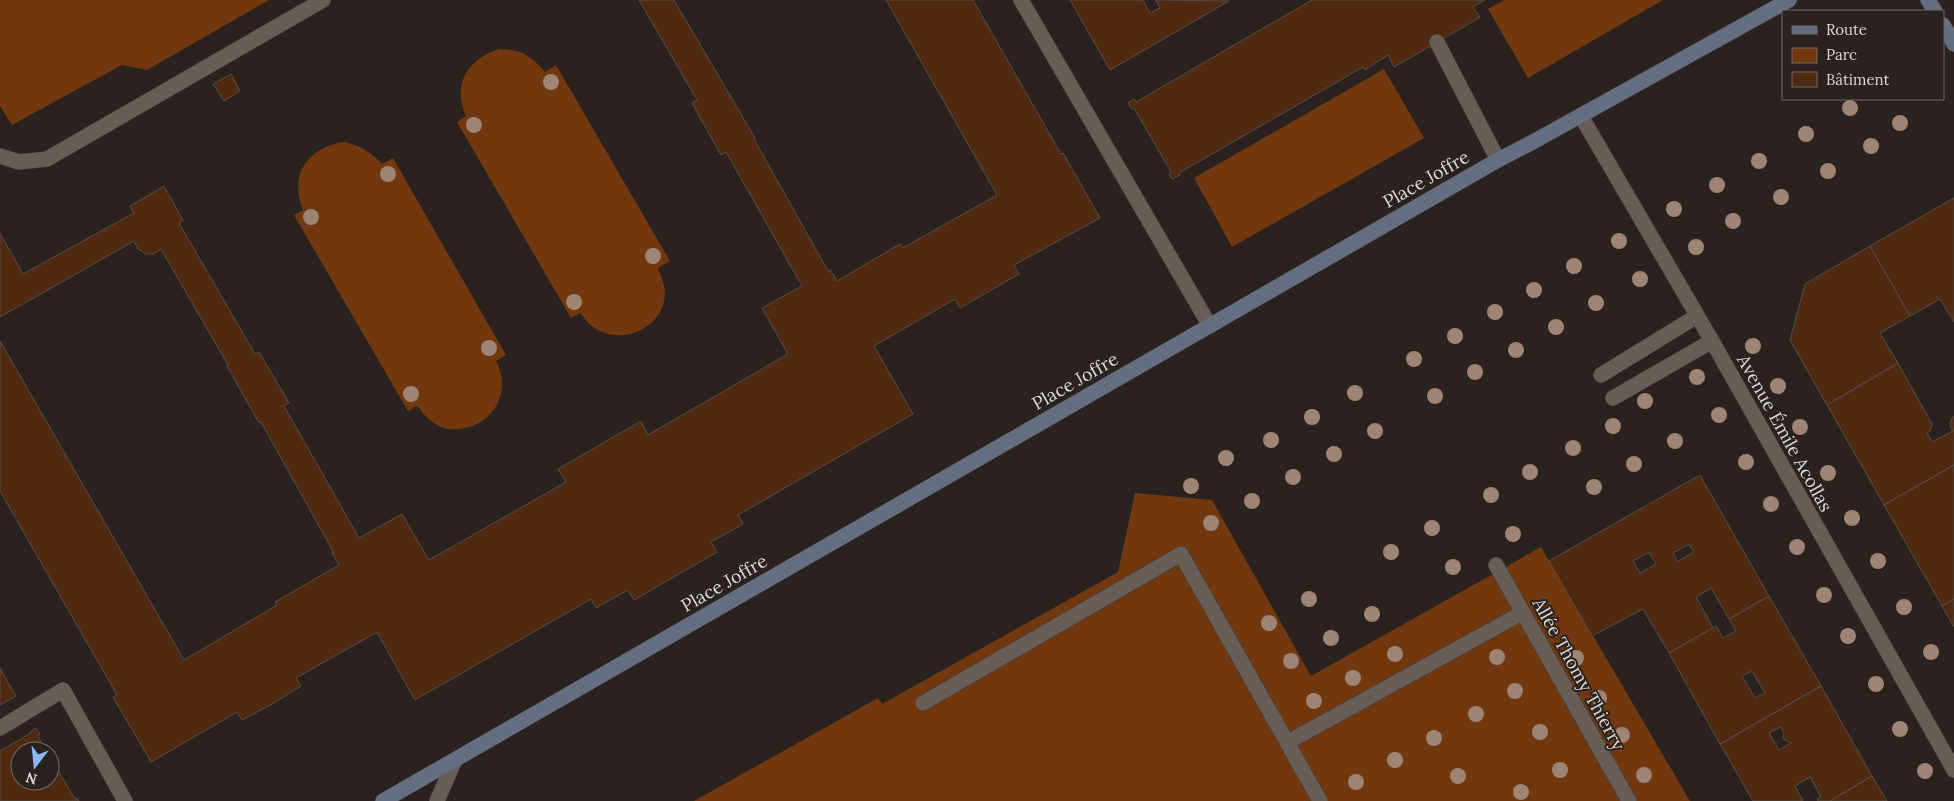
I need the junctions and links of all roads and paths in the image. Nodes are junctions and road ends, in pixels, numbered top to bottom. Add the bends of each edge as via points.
1 (323, 0) edge
2 (1021, 0) edge
3 (1790, 0) edge
4 (1944, 27) edge
5 (1437, 42) dead end
6 (1954, 44) edge
7 (1581, 116) junction
8 (0, 156) edge
9 (1498, 160) junction
10 (1697, 316) junction
11 (1210, 326) junction
12 (1712, 341) junction
13 (1601, 375) dead end
14 (1613, 398) dead end
15 (1496, 565) dead end
16 (1522, 613) junction
17 (923, 702) dead end
18 (0, 728) edge
19 (1288, 742) junction
20 (456, 760) junction
21 (1954, 770) edge
22 (125, 801) edge
23 (383, 801) edge
24 (437, 801) edge
25 (1320, 801) edge
26 (1629, 801) edge

1 - 8 street via 47,159 19,162
2 - 11 street
3 - 7 main road, Place Joffre
4 - 6 main road
5 - 9 street
7 - 9 main road, Place Joffre
7 - 10 street, Avenue Émile Acollas
9 - 11 main road, Place Joffre
10 - 12 street, Avenue Émile Acollas
10 - 13 street
11 - 20 main road, Place Joffre
12 - 14 street
12 - 21 street, Avenue Émile Acollas
15 - 16 street, Allée Thomy Thierry
16 - 19 street
16 - 26 street, Allée Thomy Thierry
17 - 19 street via 1181,554
18 - 22 street via 63,690
19 - 25 street
20 - 23 main road, Place Joffre
20 - 24 street

